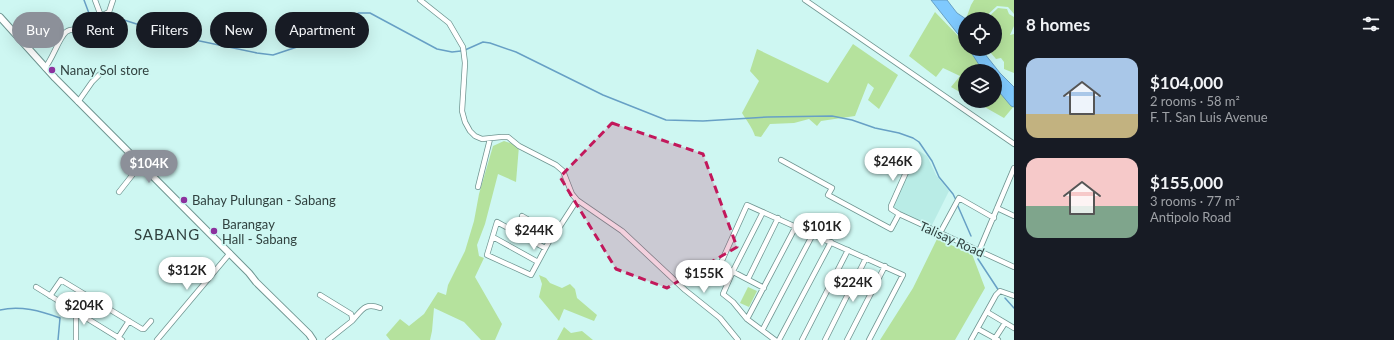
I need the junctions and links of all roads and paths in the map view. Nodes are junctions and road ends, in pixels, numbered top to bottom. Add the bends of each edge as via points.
1 (95, 0) edge
2 (113, 0) edge
3 (420, 0) edge
4 (805, 0) edge
5 (100, 12) edge
6 (109, 12) edge
7 (0, 17) edge
8 (72, 30) edge
9 (45, 68) junction
10 (99, 75) dead end
11 (78, 102) junction
12 (490, 139) junction
13 (1014, 144) edge
14 (912, 159) dead end
15 (781, 160) dead end
16 (141, 164) junction
17 (1014, 168) edge
18 (478, 187) dead end
19 (118, 192) dead end
20 (577, 200) junction
21 (997, 208) junction
22 (763, 212) junction
23 (898, 214) junction
24 (1013, 214) edge
25 (522, 216) dead end
26 (778, 218) junction
27 (994, 218) junction
28 (796, 226) junction
29 (940, 233) junction
30 (553, 234) junction
31 (813, 234) junction
32 (492, 237) junction
33 (831, 242) junction
34 (545, 248) junction
35 (848, 250) junction
36 (980, 251) junction
37 (230, 253) junction
38 (866, 258) junction
39 (538, 262) junction
40 (885, 266) junction
41 (1014, 267) edge
42 (732, 271) junction
43 (748, 279) junction
44 (36, 287) dead end
45 (764, 288) junction
46 (320, 295) dead end
47 (50, 296) junction
48 (1014, 296) edge
49 (380, 308) dead end
50 (76, 312) junction
51 (987, 312) junction
52 (747, 318) junction
53 (151, 320) dead end
54 (129, 321) junction
55 (352, 321) junction
56 (1005, 323) junction
57 (1014, 328) edge
58 (763, 329) junction
59 (978, 329) junction
60 (120, 339) edge
61 (996, 339) edge
62 (76, 340) edge
63 (157, 340) edge
64 (313, 340) edge
65 (328, 340) edge
66 (738, 340) edge
67 (776, 340) edge
68 (779, 340) edge
69 (802, 340) edge
70 (825, 340) edge
71 (847, 340) edge
72 (869, 340) edge
73 (971, 340) edge

1 - 5 street
2 - 6 street
3 - 12 street via 449,23 462,47 466,64 462,111 465,122 475,136
4 - 13 street
7 - 9 main road
8 - 9 street via 63,35
9 - 11 main road
10 - 11 street
11 - 16 main road
12 - 18 street
12 - 20 street via 508,137 519,146 556,166 563,171
14 - 23 street, Talisay Road via 891,206
15 - 23 street via 832,188 828,195 891,229
16 - 19 street
16 - 37 main road
17 - 21 street
20 - 30 street
20 - 66 street via 622,231 685,290 720,318
21 - 24 street
21 - 27 street
22 - 26 street
22 - 42 street
22 - 42 street via 747,204 720,265
23 - 29 street, Talisay Road
25 - 30 street
26 - 28 street
26 - 43 street
27 - 29 street via 959,198
27 - 36 street
28 - 31 street
28 - 45 street
29 - 36 street, Talisay Road
30 - 34 street
31 - 33 street
31 - 58 street
32 - 34 street via 497,222
32 - 39 street
32 - 39 street via 487,255 531,275
33 - 35 street
33 - 68 street
34 - 39 street
35 - 38 street
35 - 69 street
36 - 41 street, Talisay Road
37 - 63 street
37 - 64 main road
38 - 40 street
38 - 70 street
40 - 71 street
40 - 72 street via 903,275
42 - 43 street
42 - 52 street via 723,294
43 - 45 street
44 - 47 street
45 - 52 street
46 - 55 street via 351,314
47 - 50 street
47 - 54 street via 61,280
48 - 51 street via 1000,291
49 - 55 street via 371,305 365,307
50 - 60 street
50 - 62 street
51 - 56 street
51 - 59 street
52 - 58 street
53 - 54 street via 144,329
54 - 60 street
55 - 65 street
56 - 57 street
56 - 61 street
58 - 67 street
59 - 61 street
59 - 73 street

